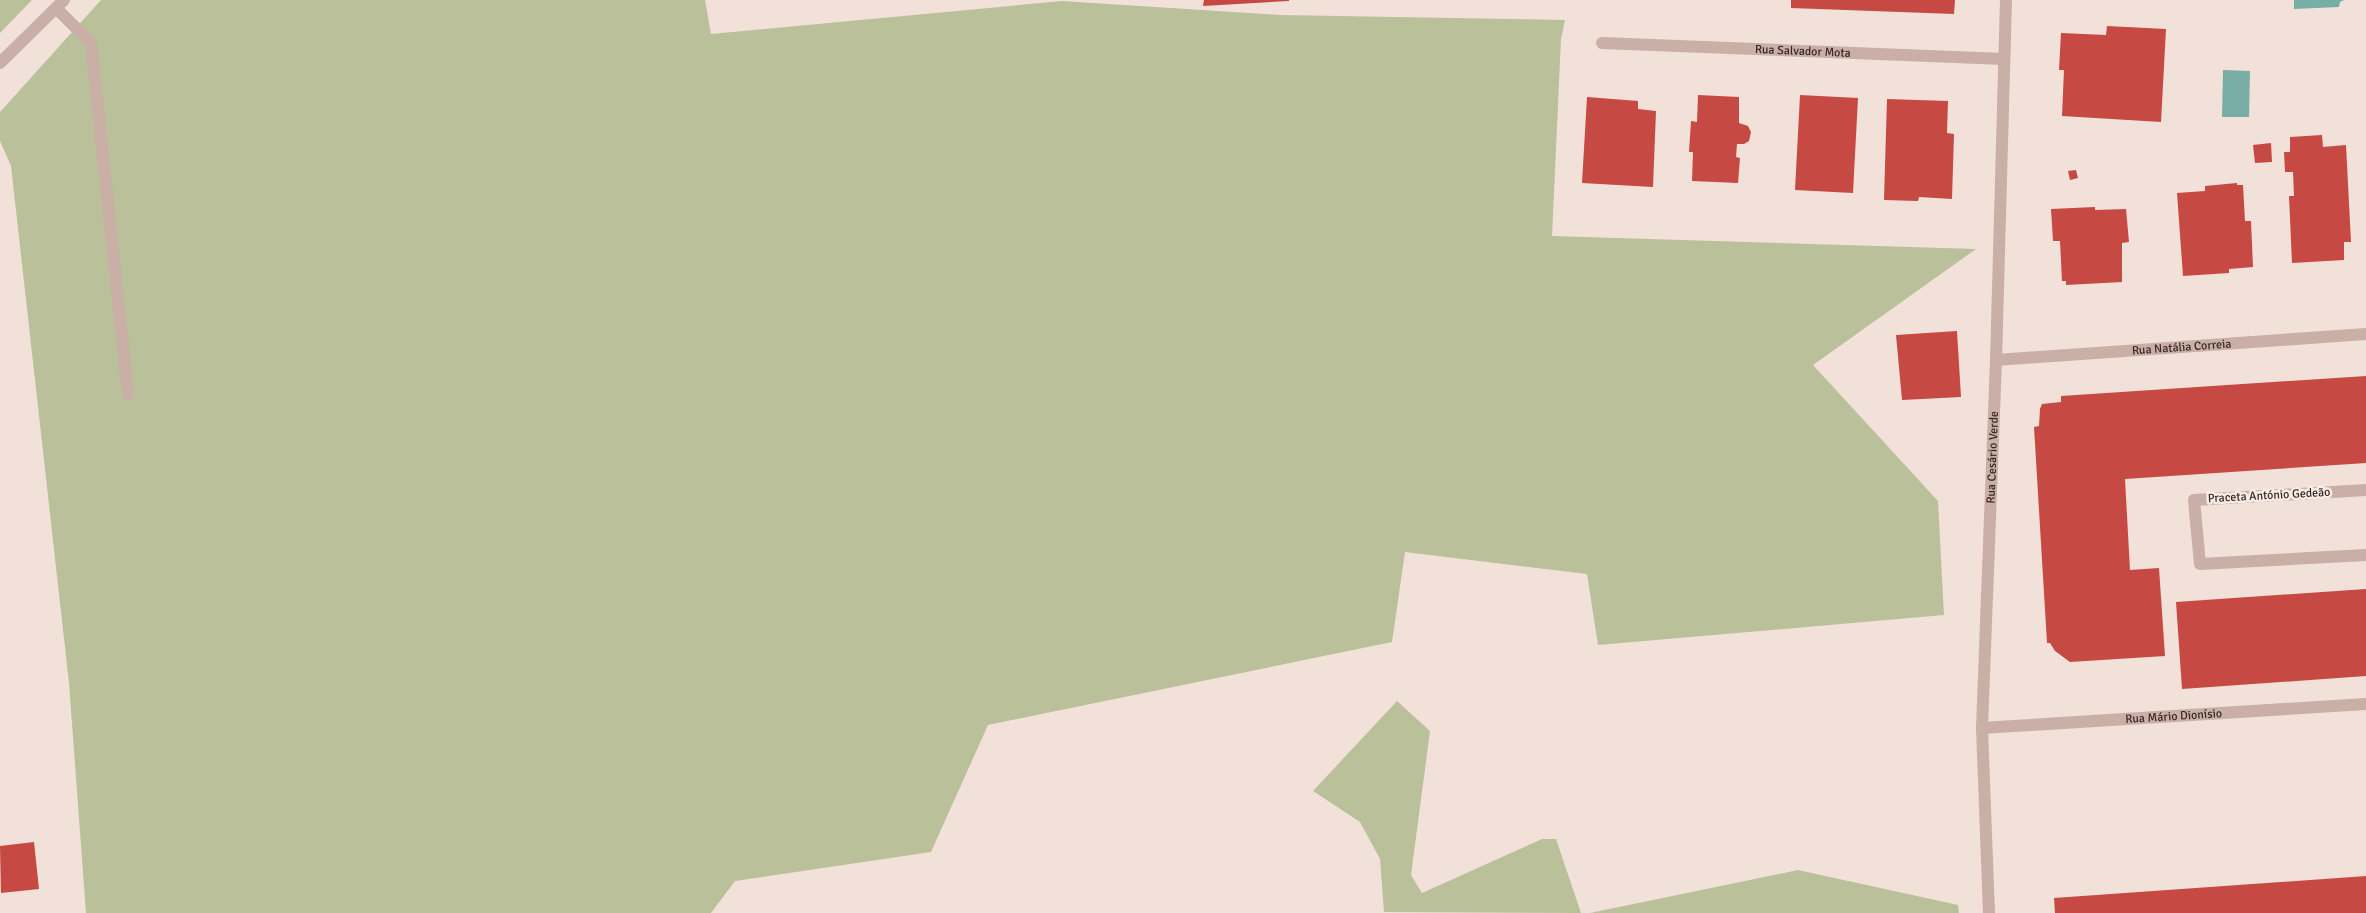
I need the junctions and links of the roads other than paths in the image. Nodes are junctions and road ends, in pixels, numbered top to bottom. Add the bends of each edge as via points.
1 (2006, 0) edge
2 (60, 4) edge
3 (1602, 43) dead end
4 (2004, 59) junction
5 (0, 63) edge
6 (2366, 334) edge
7 (1996, 360) junction
8 (128, 394) dead end
9 (2366, 490) edge
10 (2366, 555) edge
11 (2366, 704) edge
12 (1982, 728) junction
13 (1989, 913) edge

1 - 4 street, Rua Cesário Verde
2 - 5 street
2 - 8 street via 91,43
3 - 4 street, Rua Salvador Mota
4 - 7 street, Rua Cesário Verde
6 - 7 street, Rua Natália Correia
7 - 12 street, Rua Cesário Verde
9 - 10 street, Praceta António Gedeão via 2194,500 2200,564
11 - 12 street, Rua Mário Dionísio
12 - 13 street, Rua Cesário Verde

